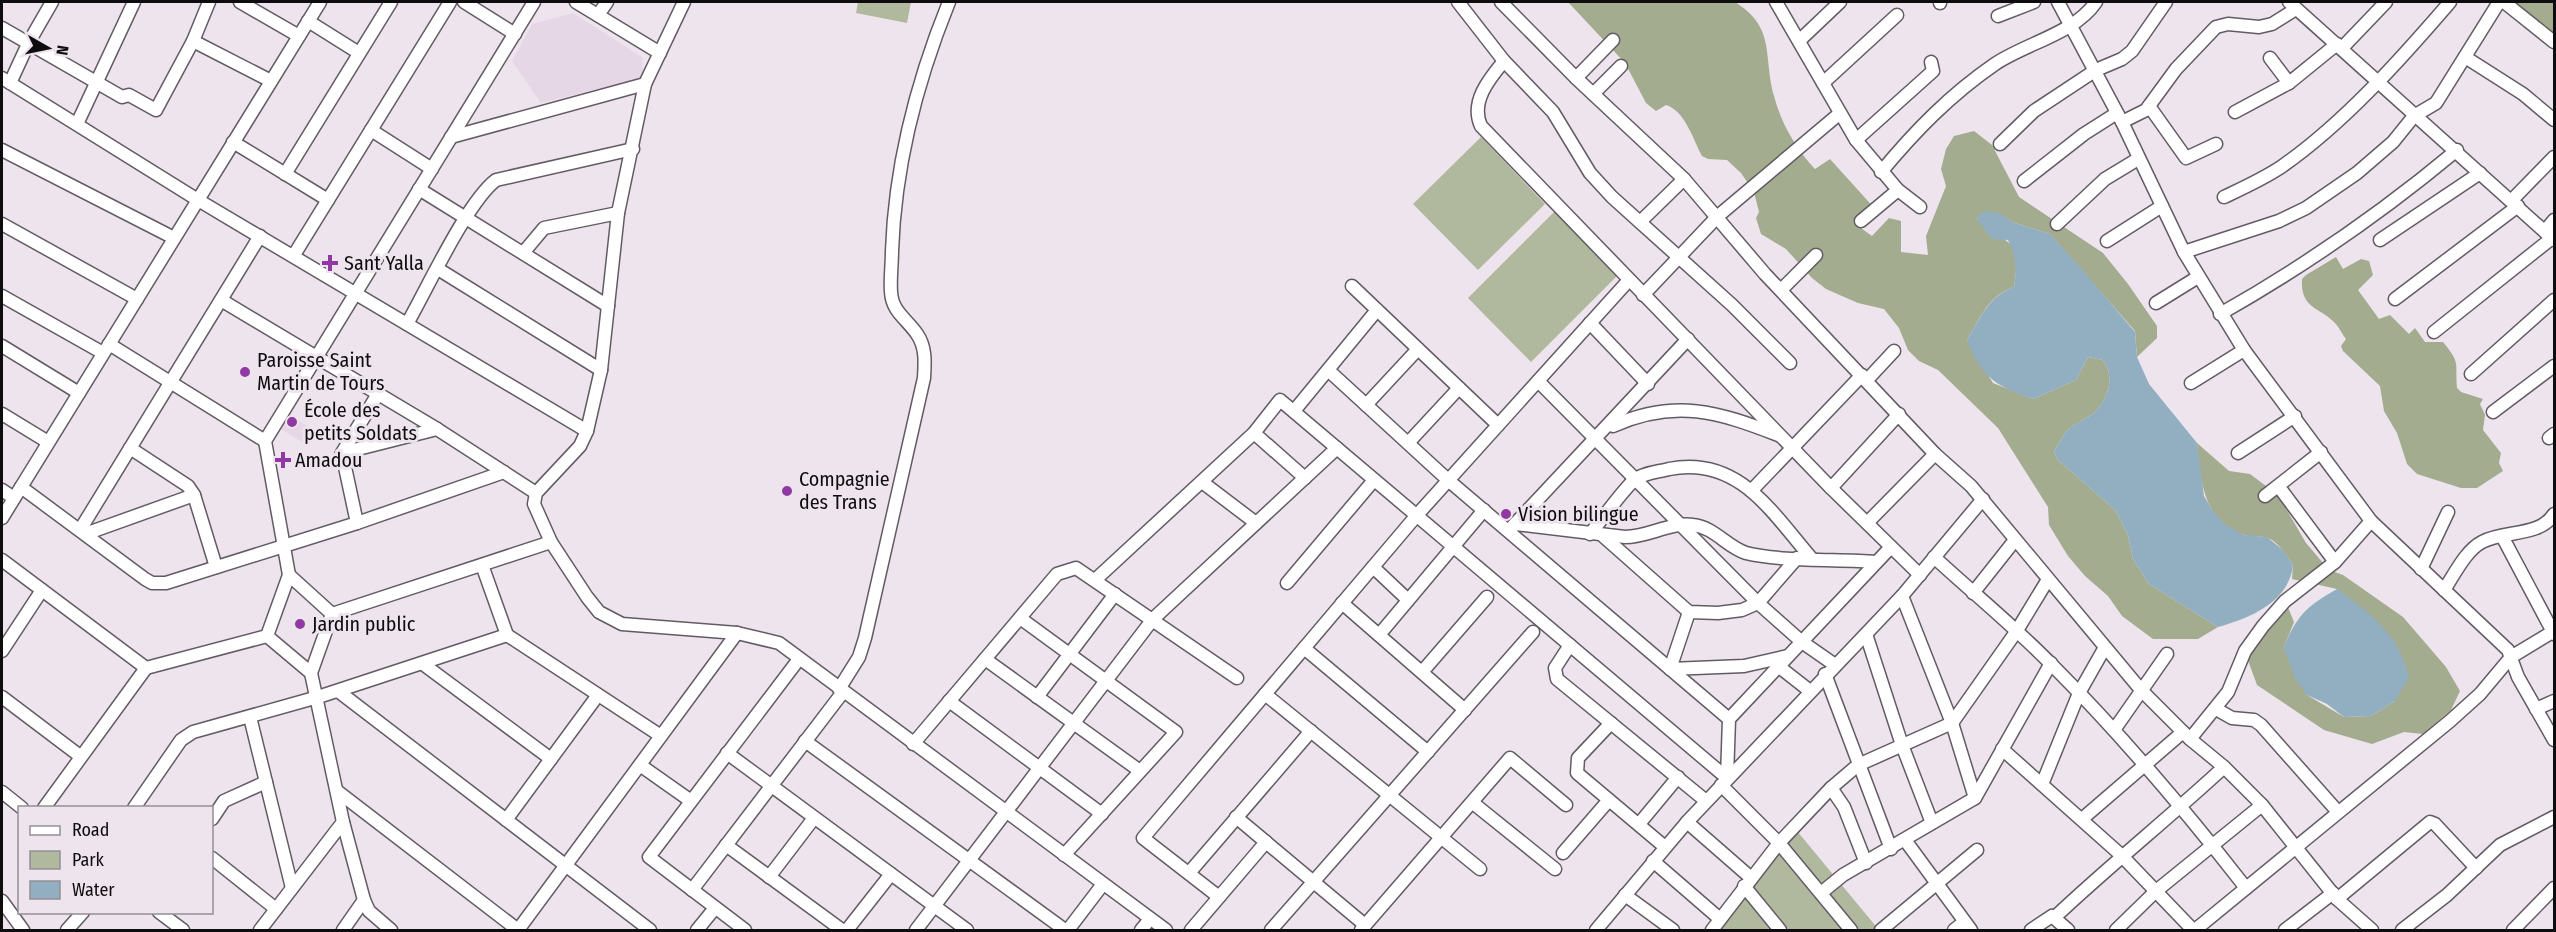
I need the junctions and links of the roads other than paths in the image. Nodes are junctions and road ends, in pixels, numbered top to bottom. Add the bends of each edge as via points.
1 (52, 2) edge
2 (134, 2) edge
3 (209, 2) edge
4 (240, 2) edge
5 (391, 2) edge
6 (450, 2) edge
7 (464, 2) edge
8 (534, 2) edge
9 (576, 2) edge
10 (607, 2) edge
11 (684, 2) edge
12 (949, 2) edge
13 (1458, 2) edge
14 (1501, 2) edge
15 (1776, 2) edge
16 (1840, 2) edge
17 (2034, 2) edge
18 (2058, 2) edge
19 (2096, 2) edge
20 (2166, 2) edge
21 (2386, 2) edge
22 (2499, 2) edge
23 (2504, 2) edge
24 (317, 3) edge
25 (2444, 4) edge
26 (2293, 5) edge
27 (598, 15) junction
28 (1897, 15) dead end
29 (1998, 16) dead end
30 (308, 21) junction
31 (2069, 25) junction
32 (2, 28) edge
33 (515, 34) junction
34 (299, 36) junction
35 (1613, 40) dead end
36 (1800, 40) junction
37 (193, 41) junction
38 (28, 42) junction
39 (2554, 42) edge
40 (2339, 46) junction
41 (359, 53) junction
42 (660, 53) junction
43 (2465, 57) junction
44 (2270, 58) dead end
45 (1504, 61) junction
46 (1931, 62) dead end
47 (1621, 66) dead end
48 (2096, 70) junction
49 (1575, 78) junction
50 (6, 81) edge
51 (271, 81) junction
52 (1823, 83) junction
53 (2289, 83) junction
54 (2378, 83) junction
55 (98, 84) junction
56 (645, 84) junction
57 (1593, 94) junction
58 (2149, 106) junction
59 (2235, 112) dead end
60 (1839, 114) junction
61 (2414, 116) junction
62 (2120, 118) junction
63 (2554, 120) edge
64 (77, 124) junction
65 (371, 130) junction
66 (451, 137) junction
67 (1856, 140) junction
68 (233, 142) junction
69 (2000, 144) dead end
70 (2216, 144) dead end
71 (633, 149) junction
72 (2, 150) edge
73 (2457, 150) junction
74 (2554, 157) edge
75 (2138, 159) junction
76 (432, 169) junction
77 (1881, 172) junction
78 (2480, 173) junction
79 (285, 174) junction
80 (1684, 179) junction
81 (2024, 181) dead end
82 (419, 189) junction
83 (1898, 190) junction
84 (2224, 197) dead end
85 (198, 200) junction
86 (328, 200) junction
87 (2515, 203) junction
88 (2162, 206) junction
89 (1920, 207) dead end
90 (618, 213) junction
91 (1718, 216) junction
92 (466, 219) junction
93 (2554, 219) edge
94 (1861, 221) dead end
95 (1640, 222) junction
96 (2, 224) edge
97 (2057, 224) dead end
98 (2551, 236) edge
99 (260, 237) junction
100 (174, 238) junction
101 (2380, 240) dead end
102 (2107, 241) dead end
103 (2184, 252) junction
104 (523, 253) junction
105 (294, 255) junction
106 (1816, 255) dead end
107 (1678, 258) junction
108 (438, 269) junction
109 (2198, 277) junction
110 (1629, 280) junction
111 (1352, 286) dead end
112 (1782, 289) junction
113 (355, 293) junction
114 (1643, 295) junction
115 (2, 296) edge
116 (137, 298) junction
117 (2396, 299) dead end
118 (221, 300) junction
119 (2554, 300) edge
120 (2156, 303) dead end
121 (608, 306) junction
122 (1377, 310) junction
123 (2220, 314) junction
124 (1590, 323) junction
125 (407, 324) junction
126 (2434, 332) dead end
127 (1688, 339) junction
128 (2, 346) edge
129 (106, 349) junction
130 (1418, 349) junction
131 (2244, 350) junction
132 (1894, 351) dead end
133 (316, 357) junction
134 (1790, 363) dead end
135 (2554, 366) edge
136 (601, 370) junction
137 (1328, 370) junction
138 (2471, 374) dead end
139 (1865, 377) junction
140 (1538, 381) junction
141 (170, 382) junction
142 (2191, 383) dead end
143 (1647, 384) junction
144 (1459, 388) junction
145 (79, 393) junction
146 (378, 394) junction
147 (1366, 405) junction
148 (1294, 411) junction
149 (2493, 412) dead end
150 (2, 414) edge
151 (1899, 414) junction
152 (2295, 416) junction
153 (1498, 425) junction
154 (436, 429) junction
155 (1606, 429) junction
156 (587, 431) junction
157 (1254, 433) junction
158 (1782, 437) junction
159 (1596, 440) junction
160 (265, 441) junction
161 (48, 442) junction
162 (1408, 443) junction
163 (1791, 447) junction
164 (130, 448) junction
165 (1337, 448) junction
166 (2322, 452) junction
167 (342, 453) junction
168 (2238, 453) dead end
169 (1935, 454) junction
170 (504, 472) junction
171 (1305, 478) junction
172 (1635, 479) junction
173 (1374, 480) junction
174 (1448, 480) junction
175 (1202, 482) junction
176 (2279, 487) junction
177 (1831, 488) junction
178 (2, 490) edge
179 (1752, 490) junction
180 (17, 492) junction
181 (536, 493) junction
182 (194, 495) junction
183 (2265, 496) dead end
184 (1983, 500) junction
185 (1484, 510) junction
186 (2448, 512) dead end
187 (1417, 515) junction
188 (2, 518) edge
189 (2371, 521) junction
190 (357, 523) junction
191 (1867, 523) junction
192 (2553, 523) edge
193 (1256, 524) junction
194 (1681, 525) junction
195 (1512, 527) junction
196 (82, 532) junction
197 (1596, 535) junction
198 (2502, 536) junction
199 (2015, 540) junction
200 (551, 542) junction
201 (285, 545) junction
202 (1453, 546) junction
203 (1891, 547) junction
204 (1934, 557) junction
205 (1797, 558) junction
206 (1812, 559) junction
207 (2, 560) edge
208 (1876, 562) junction
209 (2335, 562) junction
210 (482, 565) junction
211 (216, 567) junction
212 (1373, 567) junction
213 (2421, 568) junction
214 (1920, 574) junction
215 (289, 575) junction
216 (1095, 580) junction
217 (2047, 581) junction
218 (1287, 583) dead end
219 (42, 590) junction
220 (2444, 590) junction
221 (1973, 593) junction
222 (1115, 594) junction
223 (1902, 596) junction
224 (1487, 597) dead end
225 (1408, 600) junction
226 (1342, 603) junction
227 (1758, 603) junction
228 (1689, 612) junction
229 (332, 614) junction
230 (1020, 618) junction
231 (1153, 620) junction
232 (1533, 632) dead end
233 (2016, 632) junction
234 (2554, 632) edge
235 (737, 633) junction
236 (1866, 634) junction
237 (507, 635) junction
238 (1379, 635) junction
239 (267, 636) junction
240 (1802, 642) junction
241 (1570, 645) junction
242 (1304, 648) junction
243 (2104, 649) junction
244 (2, 651) edge
245 (1069, 654) junction
246 (2167, 654) dead end
247 (1788, 656) junction
248 (2511, 657) junction
249 (799, 658) junction
250 (985, 659) junction
251 (2051, 663) junction
252 (423, 664) junction
253 (1835, 665) junction
254 (1778, 666) junction
255 (146, 668) junction
256 (1670, 669) junction
257 (1422, 672) junction
258 (311, 673) junction
259 (1825, 675) junction
260 (1237, 678) dead end
261 (1106, 681) junction
262 (2141, 690) junction
263 (338, 691) junction
264 (841, 691) junction
265 (1810, 691) junction
266 (2079, 693) junction
267 (1265, 694) junction
268 (598, 695) junction
269 (2, 697) edge
270 (318, 697) junction
271 (1037, 697) junction
272 (2554, 700) edge
273 (949, 701) junction
274 (2217, 709) junction
275 (2536, 709) junction
276 (1465, 710) junction
277 (250, 717) junction
278 (1729, 719) junction
279 (1074, 723) junction
280 (1611, 723) junction
281 (1952, 723) junction
282 (2114, 730) junction
283 (1311, 731) junction
284 (2187, 735) junction
285 (661, 736) junction
286 (2554, 740) edge
287 (805, 741) junction
288 (913, 744) junction
289 (1902, 745) junction
290 (2002, 749) junction
291 (1428, 752) junction
292 (727, 753) junction
293 (80, 756) junction
294 (551, 759) junction
295 (640, 765) junction
296 (1858, 765) junction
297 (2146, 765) junction
298 (2224, 767) junction
299 (1040, 768) junction
300 (1140, 771) junction
301 (1678, 777) junction
302 (266, 782) junction
303 (1724, 782) junction
304 (2043, 782) junction
305 (771, 786) junction
306 (1831, 788) junction
307 (338, 790) junction
308 (2, 792) edge
309 (1390, 795) junction
310 (1975, 798) junction
311 (1609, 800) junction
312 (691, 801) junction
313 (1706, 801) junction
314 (1473, 803) junction
315 (140, 805) edge
316 (1566, 805) dead end
317 (2262, 805) junction
318 (21, 806) edge
319 (46, 806) edge
320 (2181, 807) junction
321 (1006, 812) junction
322 (2338, 812) junction
323 (1102, 814) junction
324 (1236, 817) junction
325 (2554, 817) edge
326 (213, 818) edge
327 (814, 818) junction
328 (2082, 819) junction
329 (506, 820) junction
330 (343, 822) junction
331 (1687, 822) junction
332 (1932, 823) junction
333 (1639, 824) junction
334 (1441, 837) junction
335 (1905, 840) junction
336 (1266, 842) junction
337 (1779, 843) junction
338 (726, 845) junction
339 (2213, 846) junction
340 (2296, 846) junction
341 (1665, 847) junction
342 (1891, 849) junction
343 (1977, 850) dead end
344 (1563, 854) dead end
345 (1064, 855) junction
346 (2121, 855) junction
347 (213, 859) edge
348 (969, 861) junction
349 (1653, 861) junction
350 (1866, 863) junction
351 (566, 866) junction
352 (2476, 867) junction
353 (1480, 869) dead end
354 (1555, 869) dead end
355 (1188, 873) junction
356 (891, 874) junction
357 (769, 877) junction
358 (1747, 881) junction
359 (1314, 882) junction
360 (1937, 883) junction
361 (1103, 884) junction
362 (292, 888) junction
363 (2246, 888) junction
364 (2554, 888) edge
365 (692, 890) junction
366 (2156, 891) junction
367 (1821, 893) junction
368 (1625, 895) junction
369 (2335, 896) junction
370 (1219, 897) junction
371 (364, 900) junction
372 (2, 901) edge
373 (934, 906) junction
374 (715, 908) junction
375 (276, 909) junction
376 (81, 914) edge
377 (162, 914) edge
378 (2055, 917) junction
379 (1150, 919) junction
380 (1968, 926) edge
381 (1715, 927) edge
382 (1363, 928) edge
383 (18, 929) edge
384 (67, 930) edge
385 (182, 930) edge
386 (260, 930) edge
387 (343, 930) edge
388 (391, 930) edge
389 (518, 930) edge
390 (650, 930) edge
391 (698, 930) edge
392 (746, 930) edge
393 (842, 930) edge
394 (847, 930) edge
395 (916, 930) edge
396 (967, 930) edge
397 (1066, 930) edge
398 (1141, 930) edge
399 (1166, 930) edge
400 (1191, 930) edge
401 (1271, 930) edge
402 (1596, 930) edge
403 (1673, 930) edge
404 (1780, 930) edge
405 (1851, 930) edge
406 (1881, 930) edge
407 (1954, 930) edge
408 (2031, 930) edge
409 (2067, 930) edge
410 (2116, 930) edge
411 (2194, 930) edge
412 (2285, 930) edge
413 (2372, 930) edge
414 (2402, 930) edge
415 (2513, 930) edge

1 - 38 street
2 - 55 street
3 - 37 street
4 - 34 street
5 - 41 street
6 - 65 street
7 - 33 street
8 - 33 street
9 - 27 street
10 - 27 street
11 - 42 street
12 - 264 street via 930,49 910,121 892,234 891,294 897,313 918,335 925,353 924,378 865,638
13 - 45 street
14 - 49 street
15 - 36 street
16 - 36 street
17 - 29 street
18 - 31 street
19 - 31 street
20 - 48 street via 2132,51
21 - 40 street
22 - 43 street
23 - 39 street
24 - 30 street
25 - 54 street
26 - 40 street
26 - 58 street via 2272,24 2216,27 2176,69
27 - 42 street
28 - 52 street
30 - 34 street
30 - 41 street
31 - 48 street
31 - 77 street via 2008,56 1971,81 1911,136
32 - 38 street
33 - 66 street
34 - 51 street
35 - 49 street
36 - 52 street
37 - 51 street
37 - 55 street via 156,110
38 - 50 street
38 - 55 street
40 - 53 street
40 - 54 street
41 - 79 street
42 - 56 street
43 - 61 street via 2436,103
43 - 63 street via 2523,94
44 - 53 street
45 - 95 street via 1553,112 1590,173
45 - 110 street via 1489,79 1477,106 1481,126
46 - 67 street via 1933,71
47 - 57 street
48 - 62 street
48 - 69 street via 2034,111
49 - 57 street
50 - 64 street
51 - 68 street
52 - 60 street
53 - 59 street
54 - 61 street
54 - 84 street via 2281,167
55 - 64 street
56 - 66 street
56 - 71 street
57 - 80 street
58 - 62 street
58 - 70 street via 2186,158
60 - 67 street
60 - 91 street
61 - 73 street
61 - 103 street via 2393,142 2357,173 2306,208 2254,230
62 - 75 street
62 - 81 street via 2084,134
64 - 85 street
65 - 76 street
65 - 86 street
66 - 76 street
67 - 77 street
68 - 79 street
68 - 85 street
71 - 90 street
71 - 92 street via 496,180
72 - 100 street
73 - 78 street
73 - 123 street via 2317,253
74 - 87 street
75 - 88 street
75 - 97 street via 2105,179
76 - 82 street
77 - 83 street
78 - 87 street
78 - 101 street
79 - 86 street
80 - 91 street
80 - 95 street
82 - 92 street
82 - 113 street
83 - 89 street
83 - 94 street
85 - 99 street
85 - 100 street
86 - 105 street
87 - 98 street
87 - 117 street
88 - 102 street
88 - 103 street
90 - 104 street via 544,228
90 - 121 street
91 - 107 street
91 - 112 street
92 - 104 street
92 - 108 street
93 - 98 street
95 - 107 street
96 - 116 street
98 - 126 street
99 - 105 street
99 - 118 street
100 - 116 street
103 - 109 street
104 - 121 street
105 - 113 street
106 - 112 street
107 - 114 street
107 - 134 street
108 - 125 street
108 - 136 street
109 - 120 street
109 - 123 street
110 - 114 street
110 - 124 street
111 - 122 street
112 - 139 street
113 - 125 street
113 - 133 street
114 - 127 street
115 - 129 street
116 - 129 street
118 - 133 street
118 - 141 street
119 - 138 street
121 - 136 street
122 - 130 street
122 - 137 street
123 - 131 street
124 - 140 street
124 - 143 street
125 - 156 street
127 - 143 street
127 - 158 street
128 - 145 street
129 - 141 street
129 - 145 street
130 - 144 street
130 - 147 street
131 - 142 street
131 - 152 street
132 - 139 street
133 - 146 street
133 - 160 street
135 - 149 street
136 - 156 street
137 - 147 street
137 - 148 street
139 - 151 street
139 - 163 street
140 - 153 street
140 - 159 street
141 - 160 street
141 - 164 street
143 - 155 street
144 - 153 street
144 - 162 street
145 - 161 street
146 - 154 street
146 - 167 street
147 - 162 street
148 - 157 street via 1280,400
148 - 165 street
150 - 161 street
151 - 169 street
151 - 177 street
152 - 166 street
152 - 168 street
153 - 174 street
154 - 167 street
154 - 170 street
155 - 158 street via 1625,420 1688,409 1715,412
155 - 159 street
156 - 181 street via 580,446
157 - 171 street
157 - 175 street
158 - 163 street
159 - 172 street
159 - 195 street
160 - 201 street
161 - 180 street
162 - 174 street
163 - 177 street
163 - 179 street
164 - 182 street via 180,480
164 - 196 street
165 - 171 street
165 - 173 street
166 - 176 street
166 - 189 street
167 - 190 street
169 - 184 street
169 - 191 street
170 - 181 street
170 - 190 street
171 - 193 street
172 - 179 street via 1675,468 1697,468 1735,478
172 - 194 street
172 - 197 street
173 - 187 street
173 - 218 street
174 - 185 street
174 - 187 street
175 - 193 street
175 - 216 street
176 - 183 street
176 - 209 street
177 - 191 street
178 - 180 street
179 - 206 street
180 - 188 street
180 - 196 street
181 - 200 street via 534,504
182 - 196 street
182 - 211 street
184 - 199 street
184 - 204 street
185 - 195 street
185 - 202 street
186 - 213 street
187 - 202 street
187 - 212 street
189 - 209 street
189 - 213 street
190 - 201 street
191 - 203 street
192 - 198 street
193 - 231 street
194 - 197 street via 1635,537
194 - 205 street via 1711,531 1746,552
194 - 227 street
195 - 197 street
195 - 256 street
196 - 211 street via 152,583 166,583
197 - 228 street
198 - 220 street via 2476,545
198 - 234 street
199 - 217 street
199 - 221 street
200 - 210 street
200 - 235 street via 599,612 610,620
201 - 211 street
201 - 215 street
202 - 225 street
202 - 241 street
203 - 208 street
203 - 214 street
204 - 214 street
204 - 221 street
205 - 206 street
205 - 227 street
206 - 208 street
207 - 219 street
208 - 240 street
209 - 274 street via 2285,601 2263,626 2245,651
210 - 229 street
210 - 237 street
212 - 225 street
212 - 226 street
213 - 220 street
214 - 223 street
215 - 229 street
215 - 239 street
216 - 222 street
216 - 230 street via 1076,568 1057,574
217 - 233 street
217 - 243 street
219 - 244 street
219 - 255 street
220 - 248 street via 2496,636
221 - 233 street
222 - 231 street
222 - 245 street
223 - 236 street
223 - 281 street
224 - 257 street
225 - 238 street
226 - 238 street
226 - 242 street
227 - 228 street via 1742,610
227 - 240 street
228 - 256 street
229 - 258 street
230 - 245 street
230 - 250 street
231 - 260 street
231 - 261 street
232 - 276 street
233 - 251 street
233 - 281 street
234 - 248 street
235 - 249 street via 779,643
235 - 285 street
236 - 253 street
236 - 289 street
237 - 252 street
237 - 268 street
238 - 257 street
239 - 255 street
239 - 258 street
240 - 247 street
240 - 253 street
241 - 280 street via 1555,668 1557,679
241 - 303 street
242 - 267 street
242 - 291 street
243 - 262 street
243 - 266 street
245 - 261 street
245 - 271 street
246 - 262 street
247 - 254 street
247 - 256 street via 1744,666
248 - 275 street
248 - 322 street via 2458,714
249 - 264 street
249 - 292 street
250 - 271 street
250 - 273 street
251 - 266 street
251 - 290 street
252 - 263 street
252 - 294 street
253 - 259 street
254 - 265 street
254 - 278 street
255 - 293 street
256 - 278 street
257 - 276 street
258 - 270 street
259 - 265 street
259 - 296 street
261 - 279 street
261 - 300 street via 1176,732
262 - 282 street
262 - 284 street
263 - 270 street
263 - 329 street
264 - 287 street
264 - 288 street
265 - 303 street
266 - 282 street
266 - 304 street
267 - 283 street
267 - 355 street via 1143,838
268 - 285 street
268 - 294 street
269 - 293 street
270 - 277 street
270 - 307 street
271 - 279 street
272 - 275 street
273 - 288 street
273 - 299 street
274 - 284 street
274 - 322 street via 2232,718 2248,718 2261,725
275 - 286 street
276 - 291 street
277 - 302 street
277 - 315 street via 187,736
278 - 303 street
279 - 299 street
279 - 300 street
280 - 301 street
280 - 311 street via 1578,758 1576,766 1581,778
281 - 289 street
281 - 310 street
282 - 297 street
283 - 309 street
283 - 324 street
284 - 297 street
284 - 298 street
285 - 295 street
287 - 305 street
287 - 348 street
288 - 321 street
289 - 296 street
289 - 332 street
290 - 304 street
290 - 310 street
291 - 309 street
292 - 305 street
292 - 312 street
293 - 319 street
294 - 329 street
295 - 312 street
295 - 351 street
296 - 306 street
296 - 342 street
297 - 320 street
297 - 328 street
298 - 317 street
298 - 320 street
299 - 321 street
299 - 323 street
300 - 323 street
301 - 313 street
301 - 333 street
302 - 326 street via 224,801
302 - 362 street
303 - 313 street
303 - 337 street
304 - 328 street
305 - 327 street
305 - 338 street
306 - 337 street
306 - 350 street via 1844,807
307 - 330 street
307 - 389 street
308 - 318 street
309 - 334 street
309 - 359 street
310 - 332 street
311 - 333 street
311 - 344 street
312 - 365 street via 649,857
313 - 331 street
314 - 316 street via 1510,758
314 - 334 street
314 - 354 street
317 - 339 street
317 - 340 street
320 - 339 street
320 - 346 street
321 - 345 street
321 - 348 street
322 - 340 street
323 - 345 street
324 - 336 street
324 - 355 street
325 - 352 street via 2500,844
327 - 356 street
327 - 357 street
328 - 346 street
329 - 351 street
330 - 362 street
330 - 371 street
331 - 341 street
331 - 358 street
332 - 335 street
333 - 341 street
334 - 353 street
334 - 382 street
335 - 342 street
335 - 360 street
336 - 359 street
336 - 370 street
337 - 358 street
337 - 367 street
338 - 357 street
338 - 365 street
339 - 363 street
339 - 366 street
340 - 363 street
340 - 369 street
341 - 349 street
342 - 350 street
343 - 360 street
345 - 361 street
346 - 366 street
346 - 378 street
347 - 375 street
348 - 373 street
348 - 397 street
349 - 368 street
349 - 381 street
350 - 367 street
351 - 389 street
351 - 390 street
352 - 369 street via 2430,822
352 - 414 street
355 - 370 street
356 - 373 street
356 - 394 street
357 - 393 street
358 - 381 street
358 - 404 street
359 - 382 street
359 - 401 street
360 - 380 street
360 - 406 street
361 - 379 street
361 - 397 street
362 - 375 street
363 - 411 street
364 - 415 street
365 - 374 street
366 - 410 street
366 - 411 street
367 - 405 street
368 - 402 street
368 - 403 street
369 - 412 street
369 - 413 street
370 - 400 street
371 - 387 street
371 - 388 street via 369,911
372 - 383 street
373 - 395 street
373 - 396 street
374 - 391 street
374 - 392 street
375 - 386 street
376 - 384 street
377 - 385 street
378 - 408 street via 2049,916
378 - 409 street
379 - 398 street
379 - 399 street
380 - 407 street

